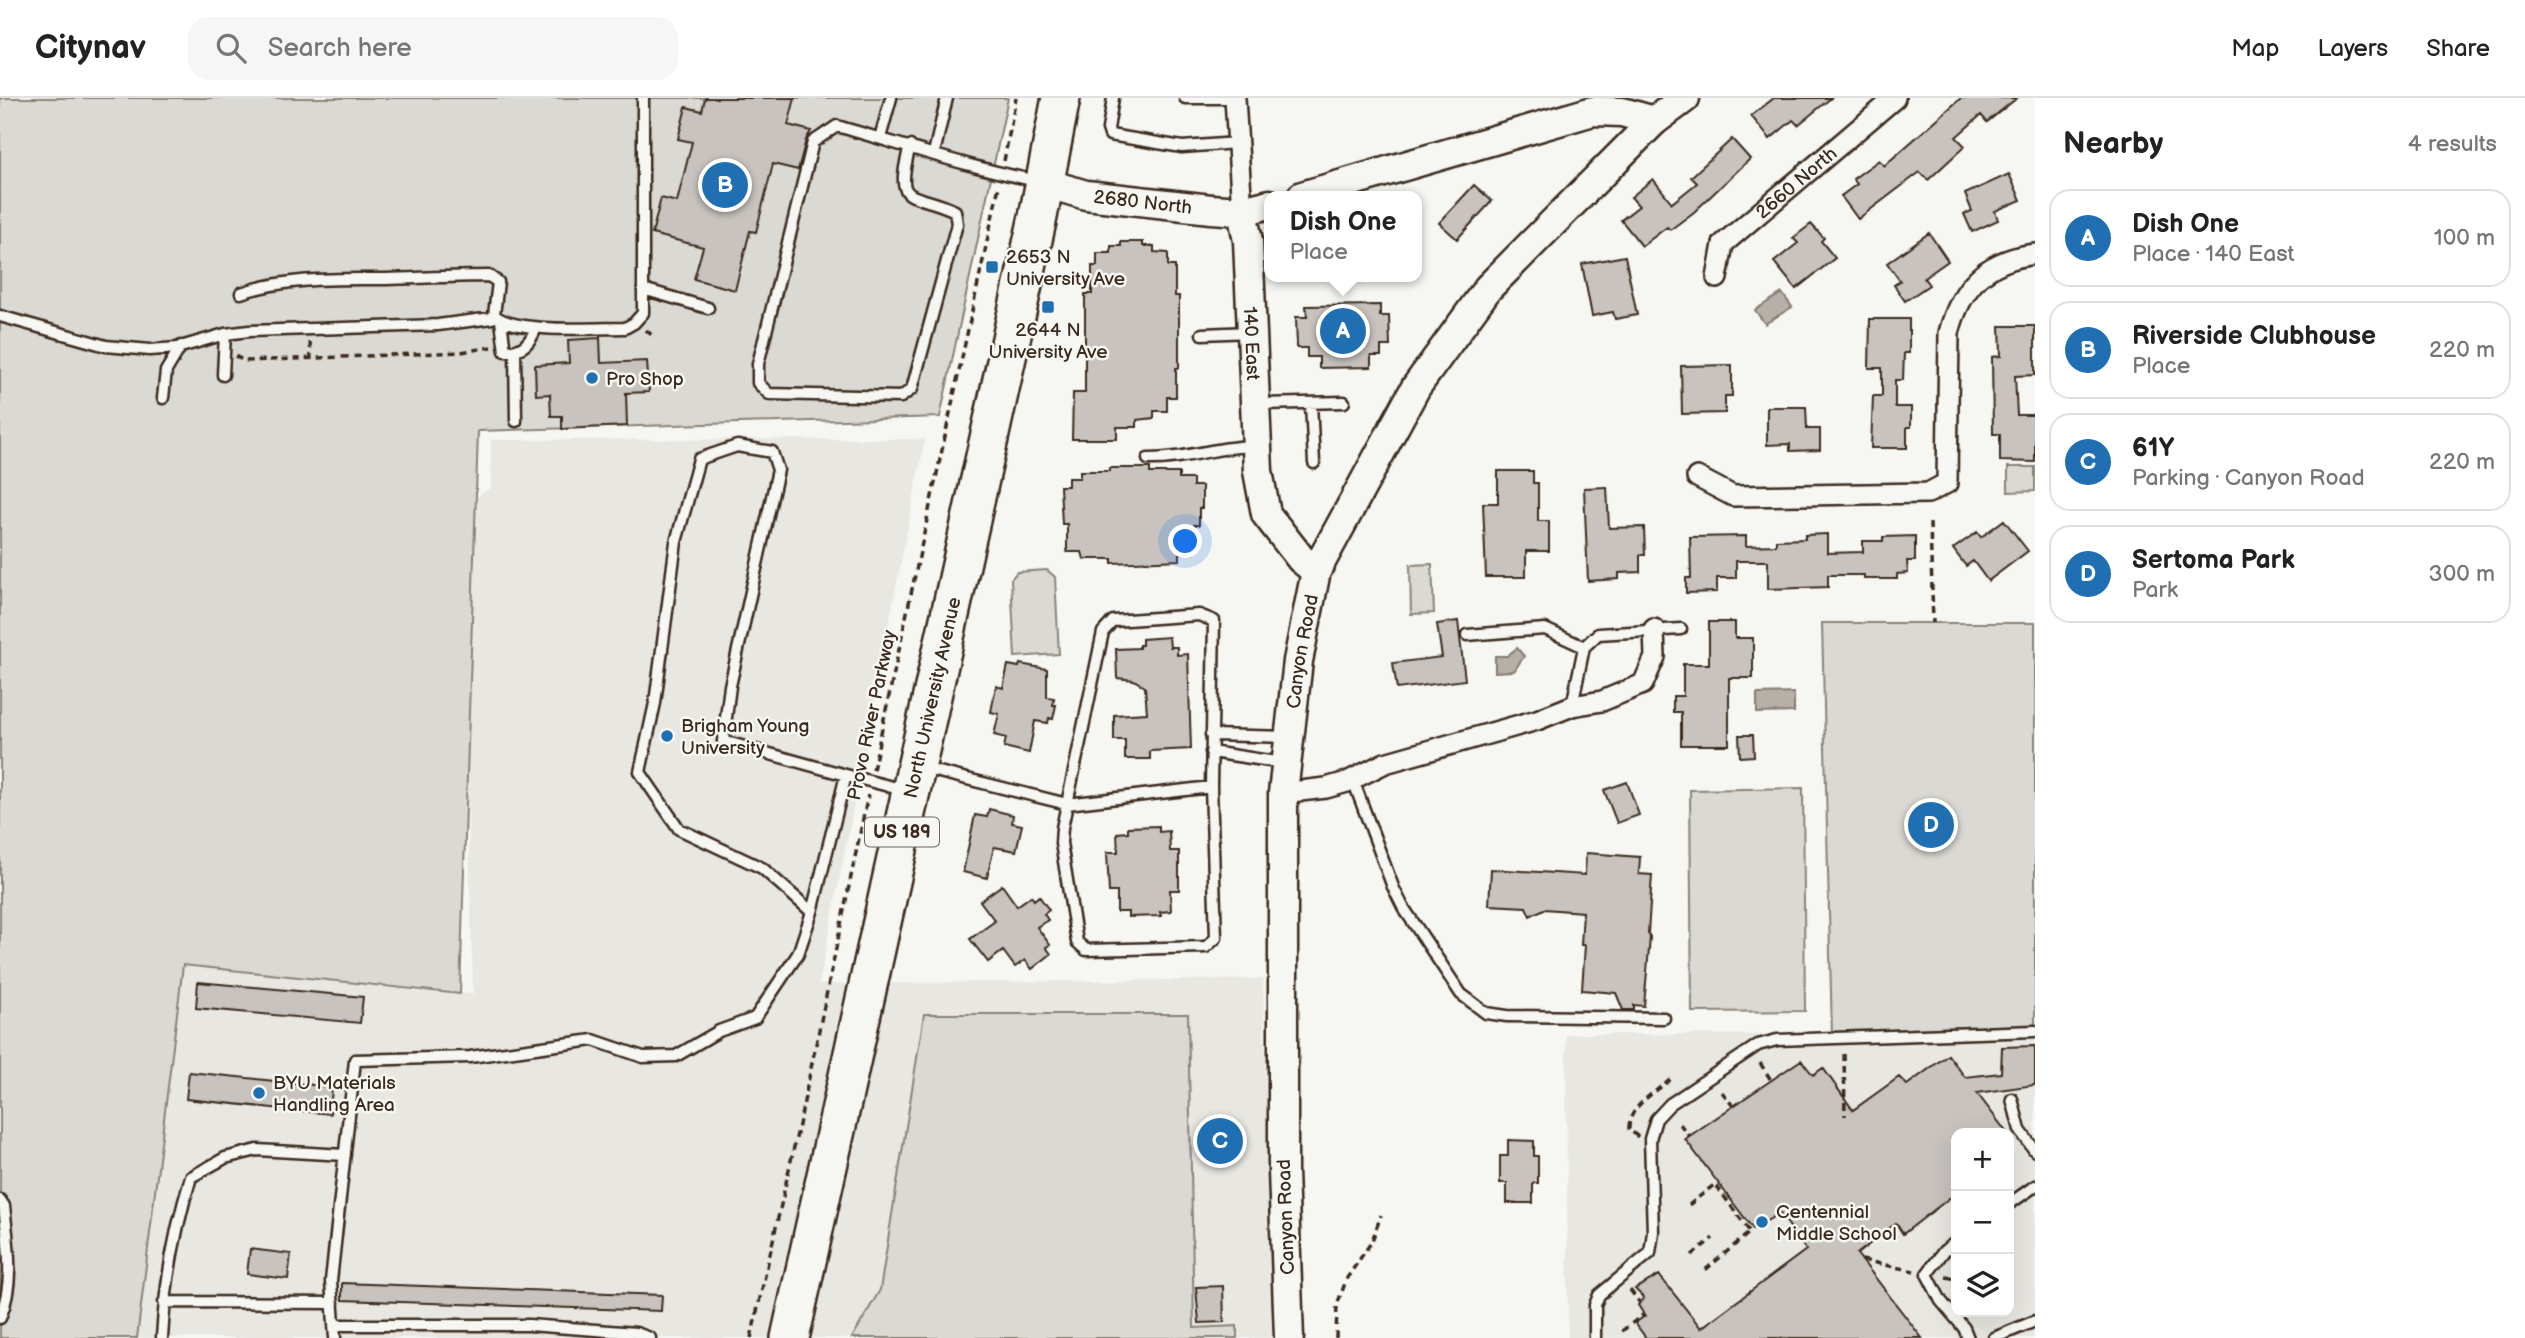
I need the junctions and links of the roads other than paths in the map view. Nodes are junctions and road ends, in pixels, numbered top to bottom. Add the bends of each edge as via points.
1 (643, 98) edge
2 (891, 98) edge
3 (947, 98) edge
4 (1061, 98) edge
5 (1113, 98) edge
6 (1185, 98) edge
7 (1234, 98) edge
8 (1685, 98) edge
9 (1895, 98) edge
10 (1654, 110) edge
11 (880, 138) junction
12 (1237, 143) junction
13 (910, 146) junction
14 (934, 153) junction
15 (1045, 183) junction
16 (1319, 191) edge
17 (1264, 205) edge
18 (1242, 211) junction
19 (2035, 254) edge
20 (1717, 278) dead end
21 (643, 289) junction
22 (242, 293) dead end
23 (708, 307) dead end
24 (0, 316) edge
25 (498, 318) junction
26 (536, 328) junction
27 (1251, 332) junction
28 (225, 334) junction
29 (1202, 334) dead end
30 (181, 346) junction
31 (515, 351) junction
32 (223, 375) dead end
33 (163, 398) dead end
34 (1344, 402) dead end
35 (1311, 403) junction
36 (1255, 404) junction
37 (516, 421) dead end
38 (1256, 446) junction
39 (1148, 458) dead end
40 (1314, 463) dead end
41 (1697, 477) dead end
42 (1316, 571) junction
43 (1654, 629) junction
44 (1681, 629) dead end
45 (1468, 635) dead end
46 (1584, 647) junction
47 (1572, 706) junction
48 (1211, 736) junction
49 (1288, 751) junction
50 (1211, 752) junction
51 (846, 775) junction
52 (914, 779) junction
53 (1353, 780) junction
54 (1211, 787) junction
55 (1283, 793) junction
56 (1067, 804) junction
57 (812, 912) junction
58 (1664, 1018) dead end
59 (2035, 1031) edge
60 (2012, 1099) dead end
61 (2035, 1151) edge
62 (345, 1155) junction
63 (2035, 1186) edge
64 (0, 1200) edge
65 (2014, 1201) edge
66 (1951, 1246) edge
67 (164, 1303) junction
68 (333, 1303) junction
69 (0, 1318) edge
70 (2035, 1321) edge
71 (334, 1325) junction
72 (162, 1338) edge
73 (335, 1338) edge
74 (650, 1338) edge
75 (790, 1338) edge
76 (1289, 1338) edge
77 (1595, 1338) edge
78 (1968, 1338) edge
79 (1994, 1338) edge

1 - 21 lane
2 - 11 lane
3 - 14 lane
4 - 15 highway, North University Avenue / US 189
5 - 12 lane via 1110,135 1182,147
6 - 7 lane
7 - 12 street, 140 East
8 - 10 main road, Canyon Road
9 - 20 street, 2660 North via 1723,244
10 - 16 main road via 1592,111
10 - 42 main road, Canyon Road via 1488,288 1416,387
11 - 13 lane
11 - 13 lane via 837,126 813,142 758,364 758,383 769,394 901,397 912,389 957,224 956,211 916,199 906,191 902,176
12 - 18 street, 140 East
13 - 14 lane
14 - 15 lane
15 - 18 main road, 2680 North via 1086,195
15 - 52 highway, North University Avenue / US 189
17 - 18 main road
18 - 27 main road, 140 East via 1248,241
19 - 41 street via 1998,263 1979,276 1954,313 1948,333 1947,483 1928,493 1733,496
21 - 23 lane
21 - 26 lane via 643,313 625,328
22 - 25 lane via 333,278 498,275
24 - 30 lane via 106,345 150,350
25 - 26 lane
25 - 28 lane
25 - 31 lane via 505,351
26 - 31 lane via 528,343
27 - 29 lane
27 - 36 main road, 140 East
28 - 30 lane
28 - 32 lane
30 - 33 lane via 166,371
31 - 37 lane
34 - 35 lane
35 - 36 lane
35 - 40 lane
36 - 38 main road, 140 East
38 - 39 lane via 1234,446 1184,458
38 - 42 main road, 140 East via 1266,514
42 - 49 main road, Canyon Road via 1298,661
43 - 44 lane
43 - 46 lane via 1598,634
43 - 47 street via 1655,657 1643,684 1602,701
45 - 46 lane via 1545,629
46 - 47 lane
47 - 53 street via 1385,763
48 - 49 lane
48 - 50 lane
48 - 56 lane via 1214,621 1199,615 1113,621 1102,632
49 - 50 lane
49 - 55 main road, Canyon Road
50 - 54 lane
51 - 52 lane via 871,782
51 - 57 lane
51 - 57 lane via 723,741 730,686 778,470 772,452 737,446 699,459 676,542 655,704 640,772 679,829 762,868
52 - 56 lane
52 - 75 highway, North University Avenue / US 189
53 - 55 street
53 - 58 lane via 1403,907 1461,993 1486,1013
54 - 56 lane
54 - 56 lane via 1216,938 1206,947 1086,950 1077,942 1061,843
55 - 76 main road, Canyon Road via 1283,1145
57 - 62 lane via 798,954 755,1018 719,1031 676,1056 643,1057 593,1040 470,1057 355,1060
59 - 77 lane via 1777,1041 1758,1045 1670,1104 1656,1119 1650,1139 1650,1253 1599,1295
60 - 61 lane via 2020,1130
62 - 67 lane via 257,1150 225,1158 191,1177
62 - 68 lane via 331,1281
63 - 65 lane
64 - 69 lane via 10,1258 9,1286
66 - 78 lane via 1927,1274
67 - 68 lane
67 - 72 lane
68 - 71 lane
70 - 79 lane
71 - 73 lane
71 - 74 lane via 529,1325

